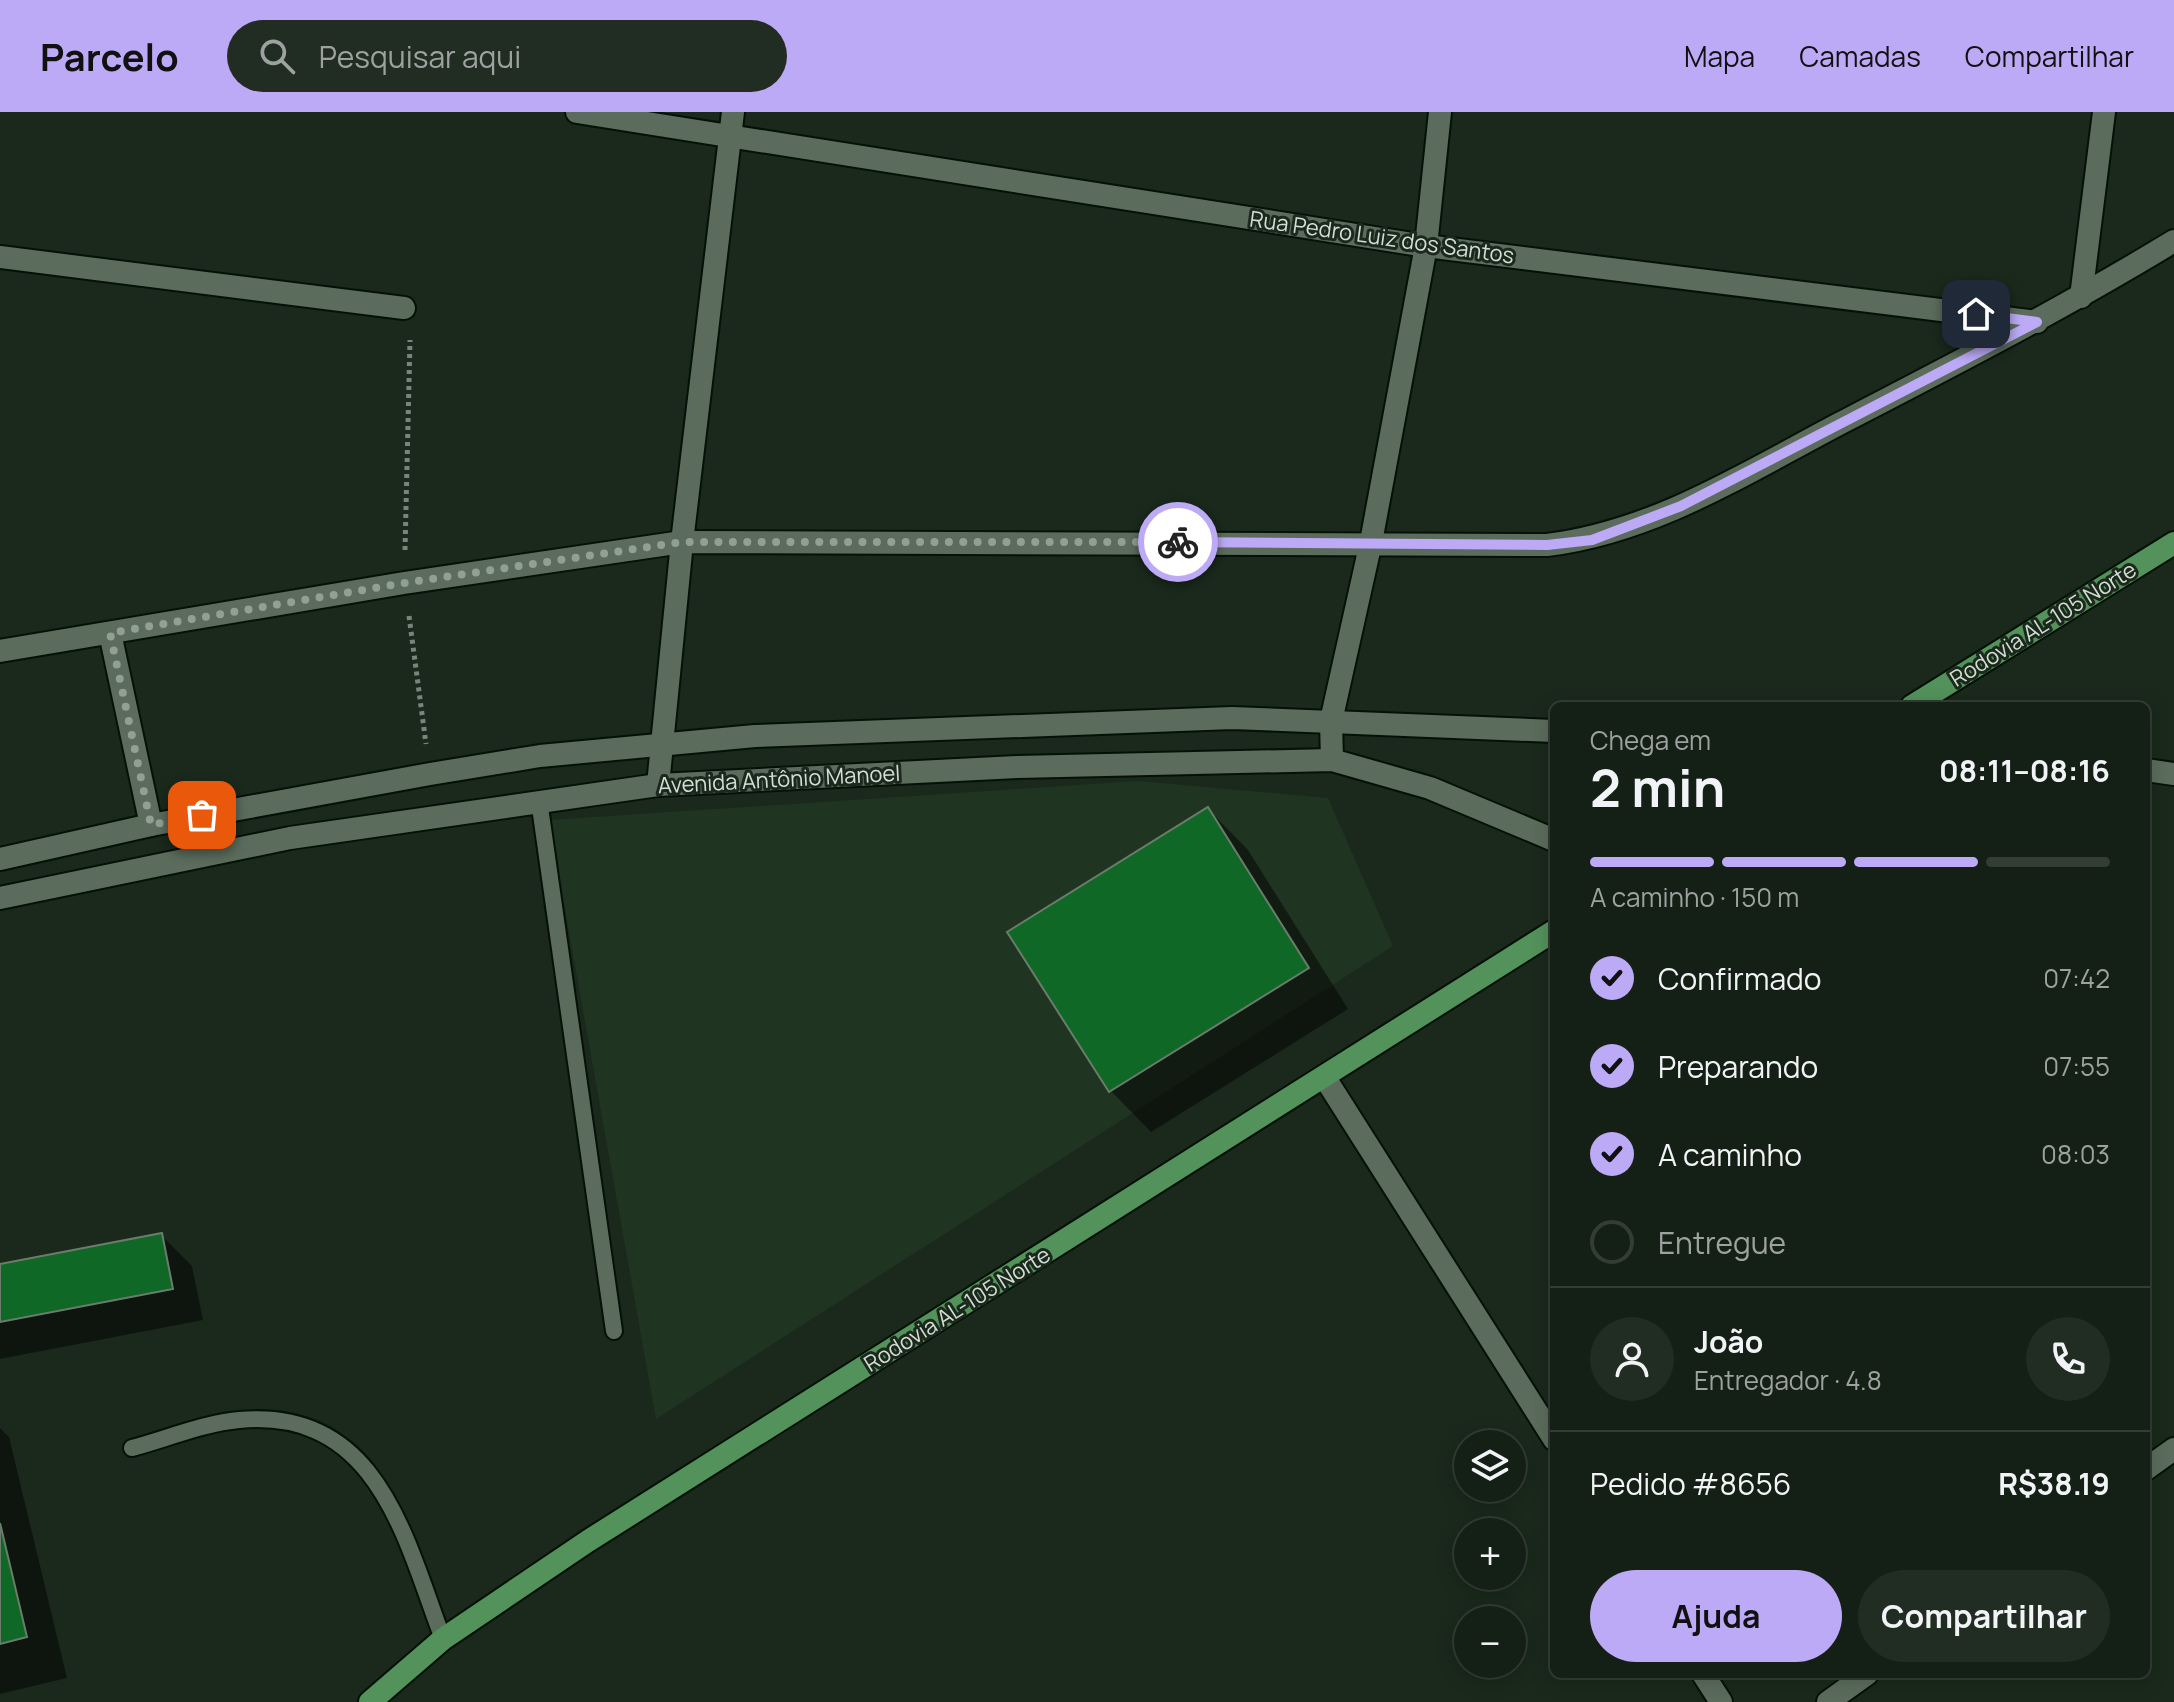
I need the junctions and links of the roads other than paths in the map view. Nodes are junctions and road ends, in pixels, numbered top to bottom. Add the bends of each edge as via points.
1 (577, 112) edge
2 (733, 112) edge
3 (1440, 112) edge
4 (2104, 112) edge
5 (730, 136) junction
6 (2174, 241) edge
7 (1426, 246) junction
8 (0, 257) edge
9 (2081, 297) junction
10 (404, 308) road end
11 (2037, 322) junction
12 (682, 542) junction
13 (1371, 542) junction
14 (2174, 543) edge
15 (110, 633) junction
16 (0, 651) edge
17 (1918, 702) edge
18 (1331, 721) junction
19 (1550, 731) edge
20 (660, 744) junction
21 (1332, 760) junction
22 (2150, 771) edge
23 (2174, 774) edge
24 (658, 785) junction
25 (539, 800) junction
26 (151, 825) junction
27 (1550, 838) edge
28 (0, 859) edge
29 (0, 898) edge
30 (1550, 934) edge
31 (1325, 1078) junction
32 (614, 1331) dead end
33 (1550, 1433) edge
34 (132, 1448) dead end
35 (2174, 1449) edge
36 (2150, 1466) edge
37 (443, 1639) junction
38 (1706, 1678) edge
39 (1861, 1678) edge
40 (370, 1702) edge
41 (1721, 1702) edge
42 (1828, 1702) edge

1 - 5 street, Rua Pedro Luiz dos Santos
2 - 5 street
3 - 7 street
4 - 9 street
5 - 7 street, Rua Pedro Luiz dos Santos
5 - 12 street
6 - 9 street
7 - 11 street, Rua Pedro Luiz dos Santos
7 - 13 street
8 - 10 street
9 - 11 street
11 - 13 street via 1637,526 1592,540 1547,545
12 - 13 street
12 - 15 street
12 - 20 street
13 - 18 street
14 - 17 main road, Rodovia AL-105 Norte
15 - 16 street
15 - 26 street
18 - 19 street, Avenida Antônio Manoel
18 - 20 street, Avenida Antônio Manoel via 1027,724
18 - 21 street
20 - 24 street
20 - 26 street, Avenida Antônio Manoel via 540,756
21 - 24 street, Avenida Antônio Manoel via 1017,767
21 - 27 street, Avenida Antônio Manoel via 1430,788
22 - 23 street
24 - 25 street, Avenida Antônio Manoel
25 - 29 street, Avenida Antônio Manoel via 290,838
25 - 32 lane
26 - 28 street, Avenida Antônio Manoel
30 - 31 main road, Rodovia AL-105 Norte
31 - 33 street
31 - 37 main road, Rodovia AL-105 Norte via 602,1532
34 - 37 lane via 238,1420 317,1431 376,1477 394,1509
35 - 36 street
37 - 40 main road, Rodovia AL-105 Norte
38 - 41 street
39 - 42 street

